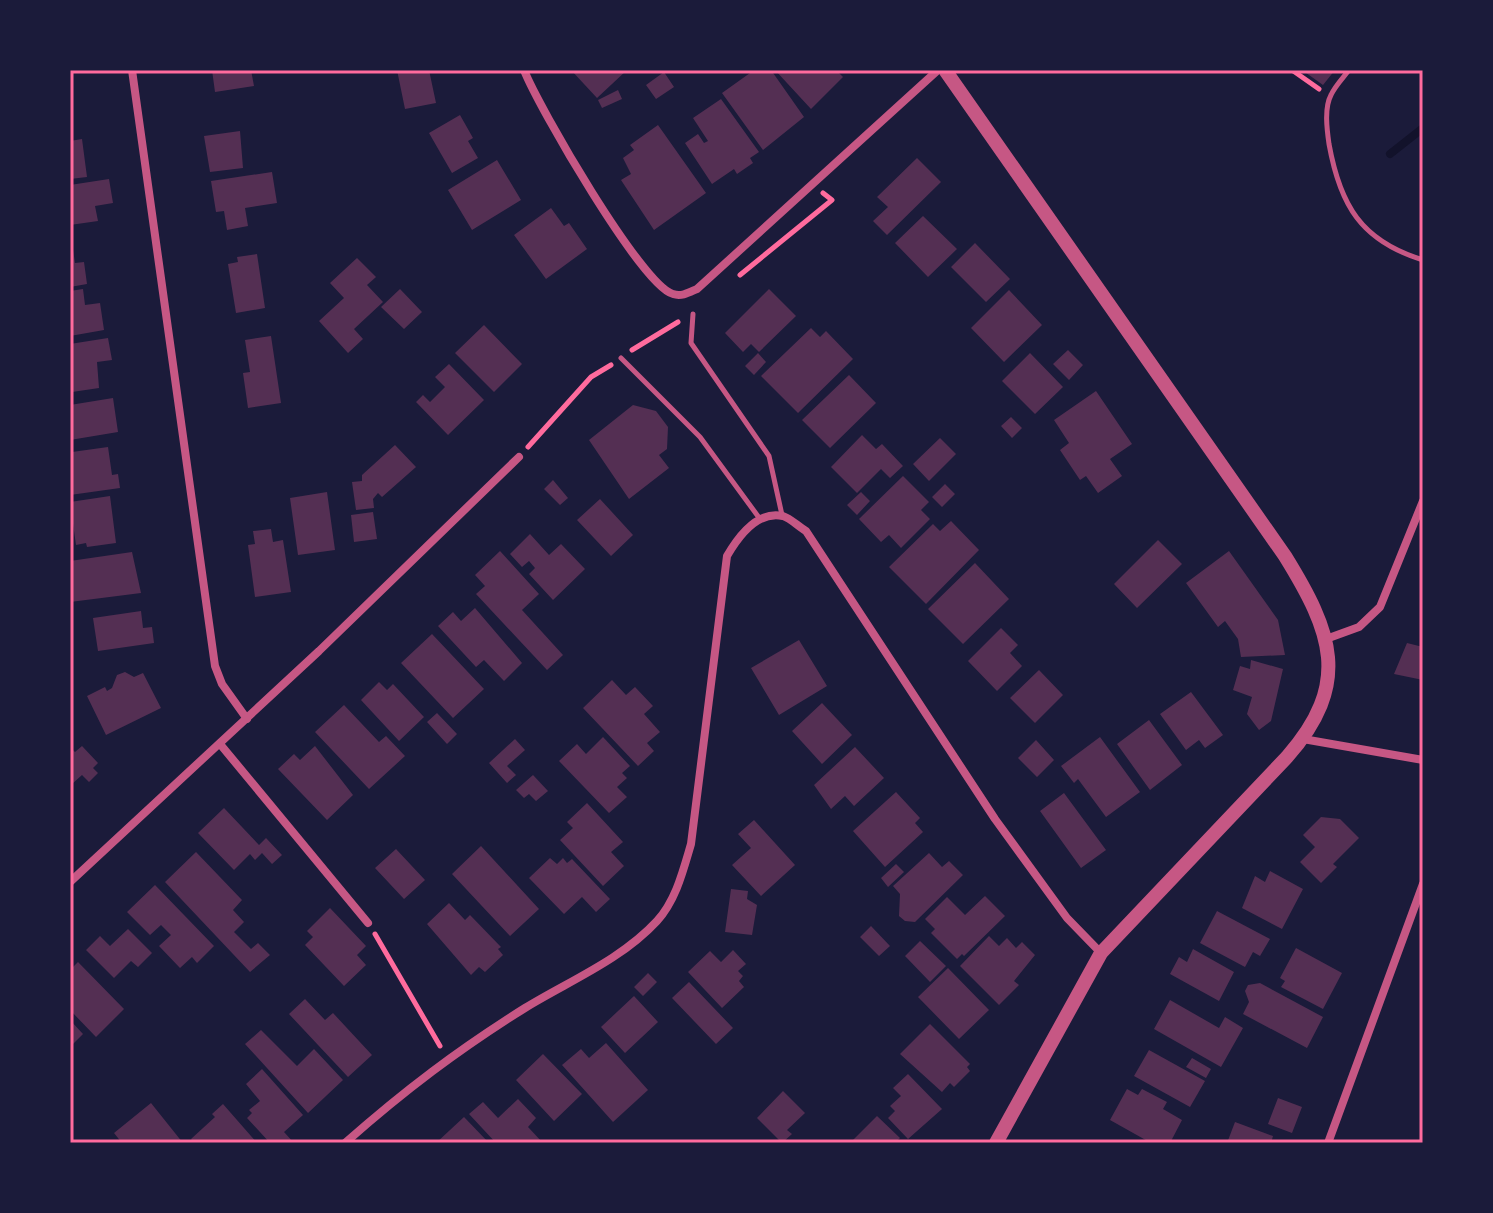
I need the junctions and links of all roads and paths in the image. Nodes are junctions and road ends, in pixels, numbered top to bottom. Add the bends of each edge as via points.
1 (132, 70) edge
2 (524, 70) edge
3 (938, 70) edge
4 (945, 70) edge
5 (1292, 70) edge
6 (1349, 70) edge
7 (1329, 97) junction
8 (1423, 260) edge
9 (693, 314) dead end
10 (621, 358) joint
11 (519, 457) joint
12 (1423, 501) edge
13 (783, 516) junction
14 (760, 519) junction
15 (1326, 639) junction
16 (247, 719) junction
17 (1303, 739) junction
18 (220, 744) junction
19 (1423, 760) edge
20 (70, 882) edge
21 (1423, 884) edge
22 (368, 923) joint
23 (1101, 953) junction
24 (447, 1057) junction
25 (345, 1143) edge
26 (996, 1143) edge
27 (1328, 1143) edge

1 - 16 street via 215,666
2 - 3 street via 579,173 652,277 673,294 685,295
4 - 15 street via 1285,556 1321,618
5 - 7 path
6 - 7 lane
7 - 8 lane via 1327,128 1337,183 1354,215 1377,239
9 - 13 lane via 691,343 769,456
10 - 11 path via 591,377
10 - 14 lane via 700,437
11 - 16 street
12 - 15 street via 1380,607 1359,627
13 - 14 street
13 - 23 street via 806,531 995,819 1067,918
14 - 24 street via 740,534 727,556 691,844 679,886 658,920 632,944
15 - 17 street via 1323,702
16 - 18 street
17 - 19 street
17 - 23 street
18 - 20 street
18 - 22 street
21 - 27 street
22 - 24 path
23 - 26 street
24 - 25 street

